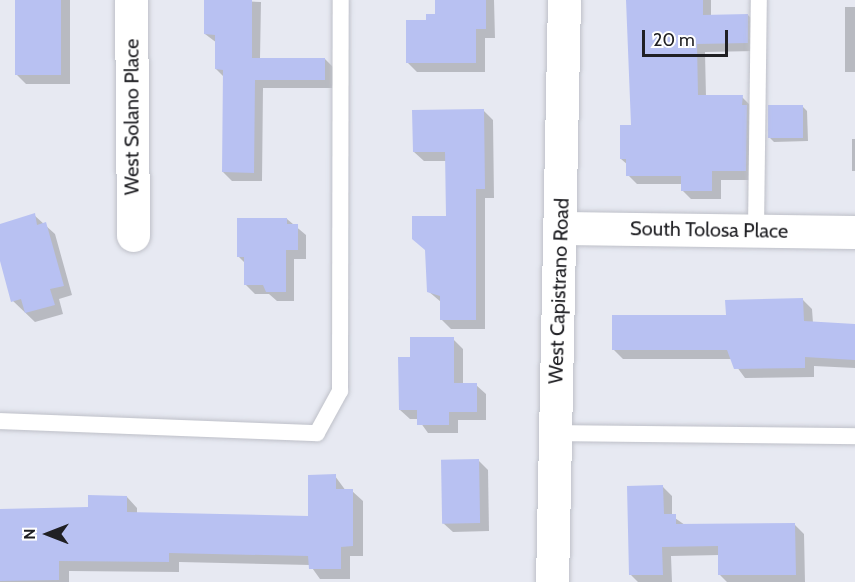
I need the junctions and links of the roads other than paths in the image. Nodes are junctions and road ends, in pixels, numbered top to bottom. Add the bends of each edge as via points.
1 (131, 0) edge
2 (341, 0) edge
3 (564, 0) edge
4 (759, 0) edge
5 (562, 228) junction
6 (756, 230) junction
7 (855, 232) edge
8 (133, 235) dead end
9 (0, 421) edge
10 (554, 434) junction
11 (855, 436) edge
12 (552, 582) edge

1 - 8 street, West Solano Place
2 - 9 lane via 340,391 317,433
3 - 5 street, West Capistrano Road
4 - 6 lane
5 - 6 street, South Tolosa Place
5 - 10 street, West Capistrano Road
6 - 7 street, South Tolosa Place
10 - 11 lane
10 - 12 street, West Capistrano Road

